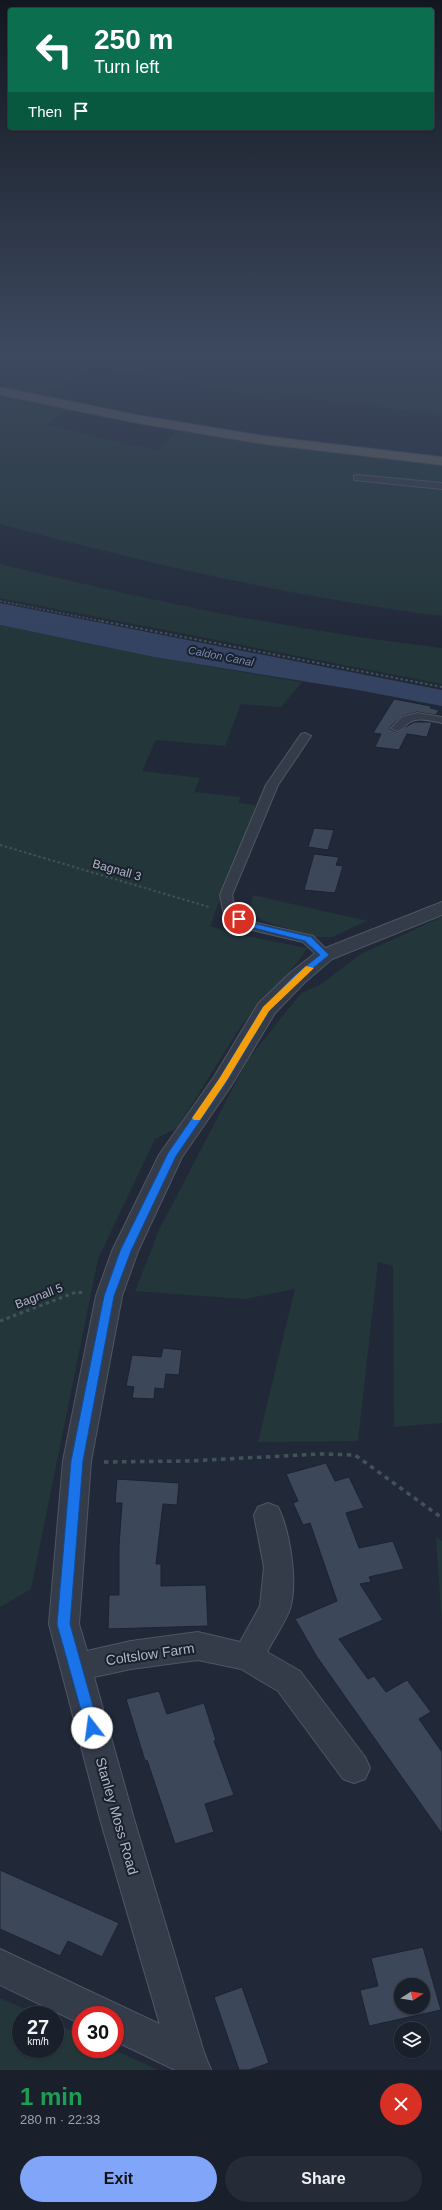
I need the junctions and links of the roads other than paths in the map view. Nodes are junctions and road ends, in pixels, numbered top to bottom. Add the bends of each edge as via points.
1 (320, 447) edge
2 (442, 461) edge
3 (357, 478) dead end
4 (442, 486) edge
5 (442, 720) edge
6 (397, 728) dead end
7 (304, 736) dead end
8 (442, 908) edge
9 (325, 955) junction
10 (268, 1515) dead end
11 (248, 1657) junction
12 (76, 1666) junction
13 (354, 1768) dead end
14 (0, 1967) edge
15 (82, 2006) edge
16 (124, 2027) edge
17 (190, 2063) edge

1 - 2 highway
3 - 4 lane
5 - 6 lane via 415,716 404,720
7 - 9 lane via 272,785 226,895 229,912 249,925 308,939
8 - 9 street, Stanley Moss Road
9 - 12 street, Stanley Moss Road via 298,977 266,1009 223,1080 171,1155 126,1251 109,1296 77,1461 64,1624
10 - 11 street via 279,1567 275,1608
11 - 12 street, Coltslow Farm via 198,1646
11 - 13 street, Coltslow Farm via 289,1681
12 - 17 street, Stanley Moss Road via 119,1827
14 - 15 street
16 - 17 street

